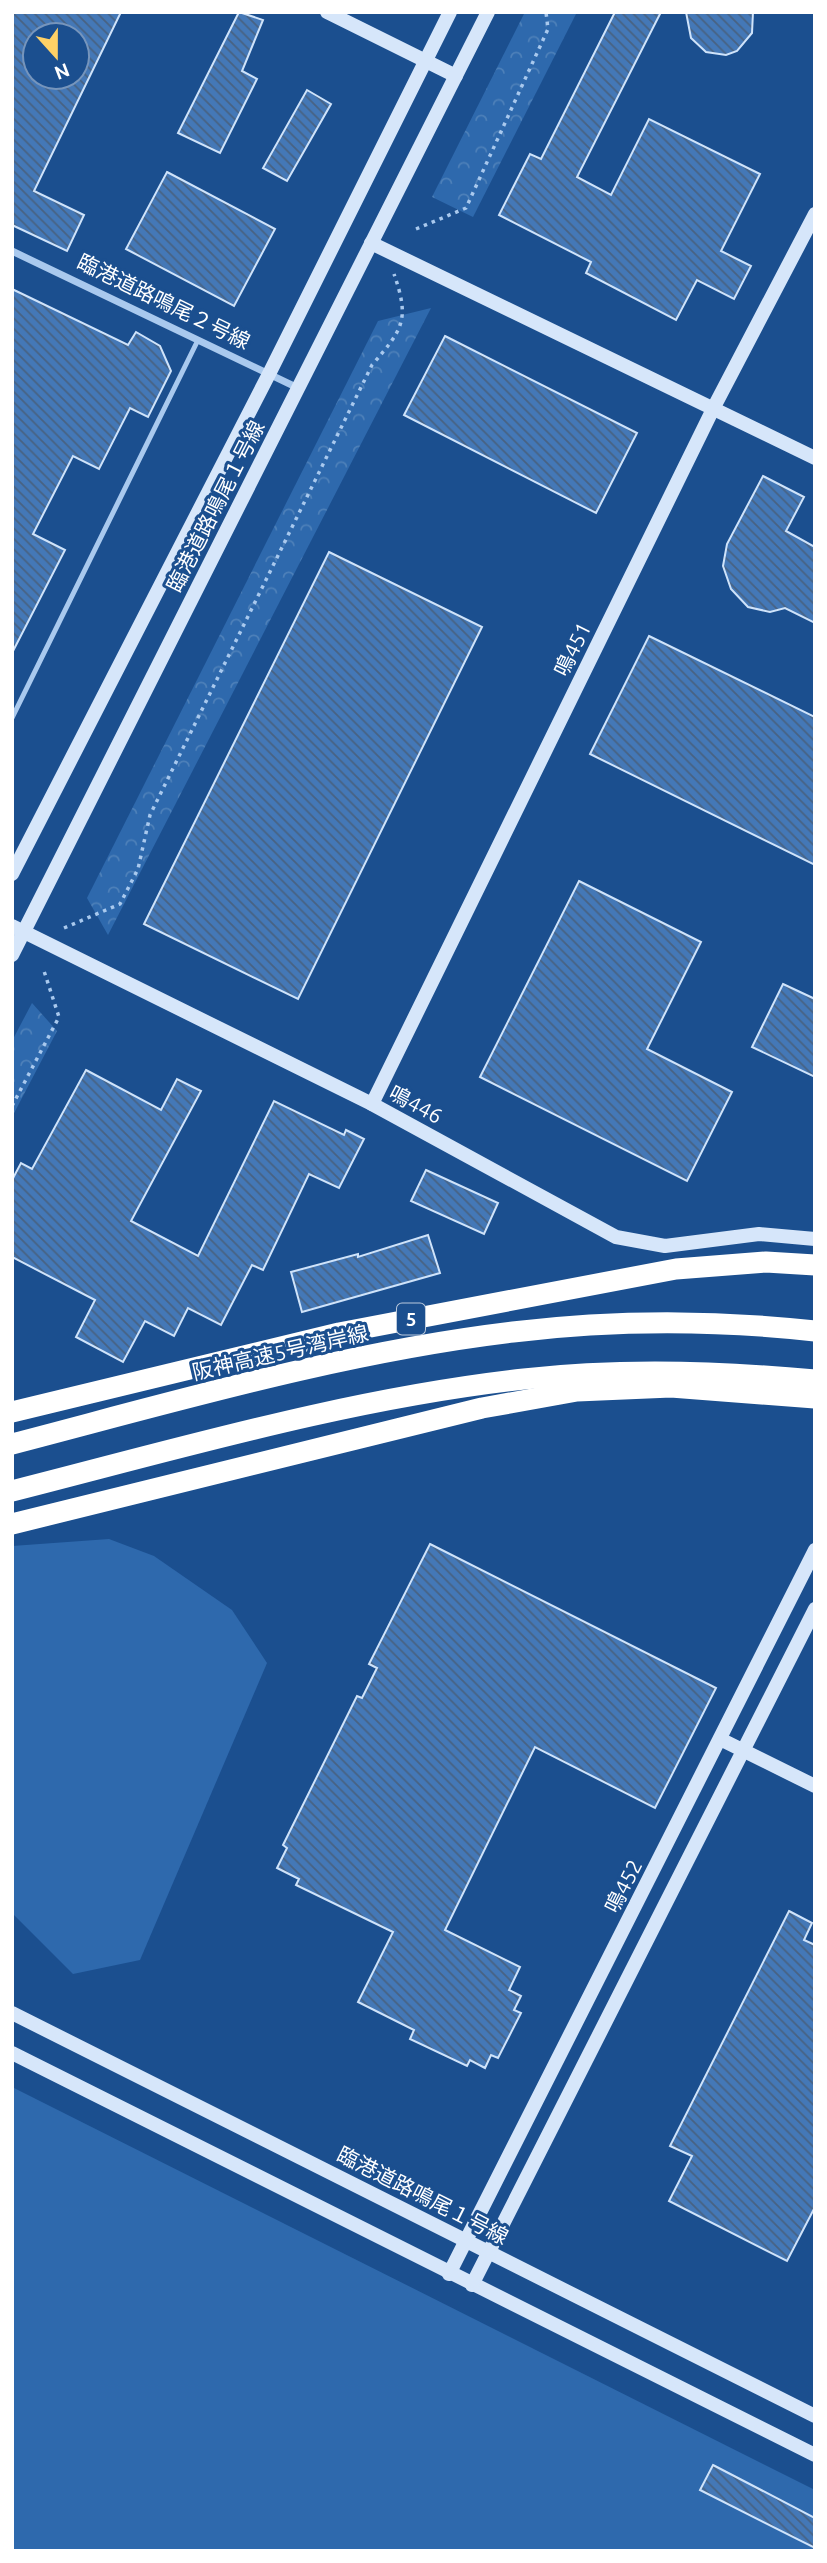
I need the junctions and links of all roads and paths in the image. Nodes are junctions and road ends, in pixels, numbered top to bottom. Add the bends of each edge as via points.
1 (327, 12) edge
2 (450, 12) edge
3 (488, 12) edge
4 (546, 12) edge
5 (425, 61) junction
6 (456, 76) junction
7 (815, 214) edge
8 (415, 229) dead end
9 (371, 243) junction
10 (12, 251) edge
11 (393, 273) dead end
12 (198, 340) junction
13 (269, 374) junction
14 (298, 388) junction
15 (715, 407) junction
16 (815, 458) edge
17 (12, 718) edge
18 (12, 874) edge
19 (64, 928) dead end
20 (18, 929) edge
21 (12, 956) edge
22 (44, 971) dead end
23 (372, 1104) junction
24 (12, 1106) edge
25 (815, 1239) edge
26 (815, 1265) edge
27 (815, 1331) edge
28 (815, 1380) edge
29 (815, 1398) edge
30 (12, 1412) edge
31 (12, 1444) edge
32 (12, 1491) edge
33 (12, 1524) edge
34 (815, 1550) edge
35 (815, 1609) edge
36 (720, 1738) junction
37 (743, 1750) junction
38 (815, 1786) edge
39 (12, 2013) edge
40 (12, 2053) edge
41 (469, 2242) junction
42 (488, 2252) junction
43 (449, 2274) junction
44 (472, 2285) junction
45 (815, 2416) edge
46 (815, 2455) edge

1 - 5 street
2 - 5 street, 臨港道路鳴尾１号線
3 - 6 street, 臨港道路鳴尾１号線
4 - 8 path via 548,29 466,208
5 - 6 street
5 - 13 street, 臨港道路鳴尾１号線
6 - 9 street, 臨港道路鳴尾１号線
7 - 15 street, 鳴451
9 - 14 street, 臨港道路鳴尾１号線
9 - 15 street
10 - 12 street, 臨港道路鳴尾２号線
11 - 19 path via 405,305 397,336 372,365 150,815 138,869 120,904
12 - 13 street, 臨港道路鳴尾２号線
12 - 17 lane
13 - 14 street, 臨港道路鳴尾２号線
13 - 18 street, 臨港道路鳴尾１号線
14 - 20 street, 臨港道路鳴尾１号線
15 - 16 street
15 - 23 street, 鳴451
20 - 21 street, 臨港道路鳴尾１号線
20 - 23 street, 鳴446
22 - 24 path via 59,1017
23 - 25 street, 鳴446 via 616,1237 666,1245 759,1234
26 - 30 highway, 5 via 766,1262 676,1269 339,1333
27 - 31 highway, 阪神高速5号湾岸線 / 5 via 746,1324 623,1323 513,1332 355,1358
28 - 32 highway via 737,1372 630,1371 524,1379 304,1418
29 - 33 highway via 671,1387 577,1391 482,1408
34 - 36 street, 鳴452
35 - 37 street
36 - 37 street
36 - 41 street, 鳴452
37 - 38 street
37 - 42 street
39 - 41 street, 臨港道路鳴尾１号線
40 - 43 street
41 - 42 street, 臨港道路鳴尾１号線
41 - 43 street, 鳴452
42 - 44 street
42 - 45 street, 臨港道路鳴尾１号線
43 - 44 street
44 - 46 street

